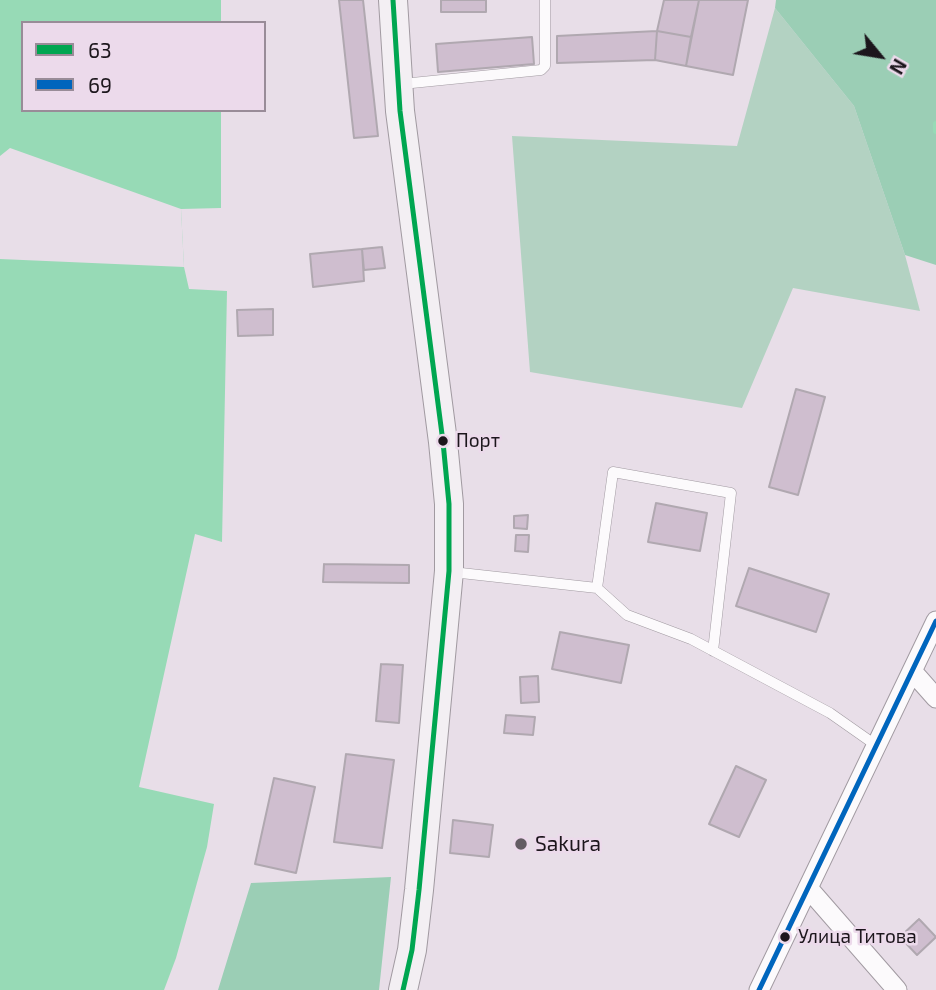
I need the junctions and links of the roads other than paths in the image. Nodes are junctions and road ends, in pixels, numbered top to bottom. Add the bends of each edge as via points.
1 (393, 0) edge
2 (545, 0) edge
3 (398, 84) junction
4 (449, 571) junction
5 (597, 589) junction
6 (936, 621) edge
7 (713, 651) junction
8 (913, 672) junction
9 (936, 698) edge
10 (877, 746) junction
11 (808, 888) junction
12 (403, 990) edge
13 (759, 990) edge
14 (897, 990) edge

1 - 3 main road
2 - 3 lane via 545,66 541,70
3 - 4 main road via 443,443
4 - 5 lane
4 - 12 main road via 419,890
5 - 7 lane via 627,615
5 - 7 lane via 613,472 731,493
6 - 8 street
7 - 10 lane via 830,713
8 - 9 street
8 - 10 street
10 - 11 street
11 - 13 street
11 - 14 street

